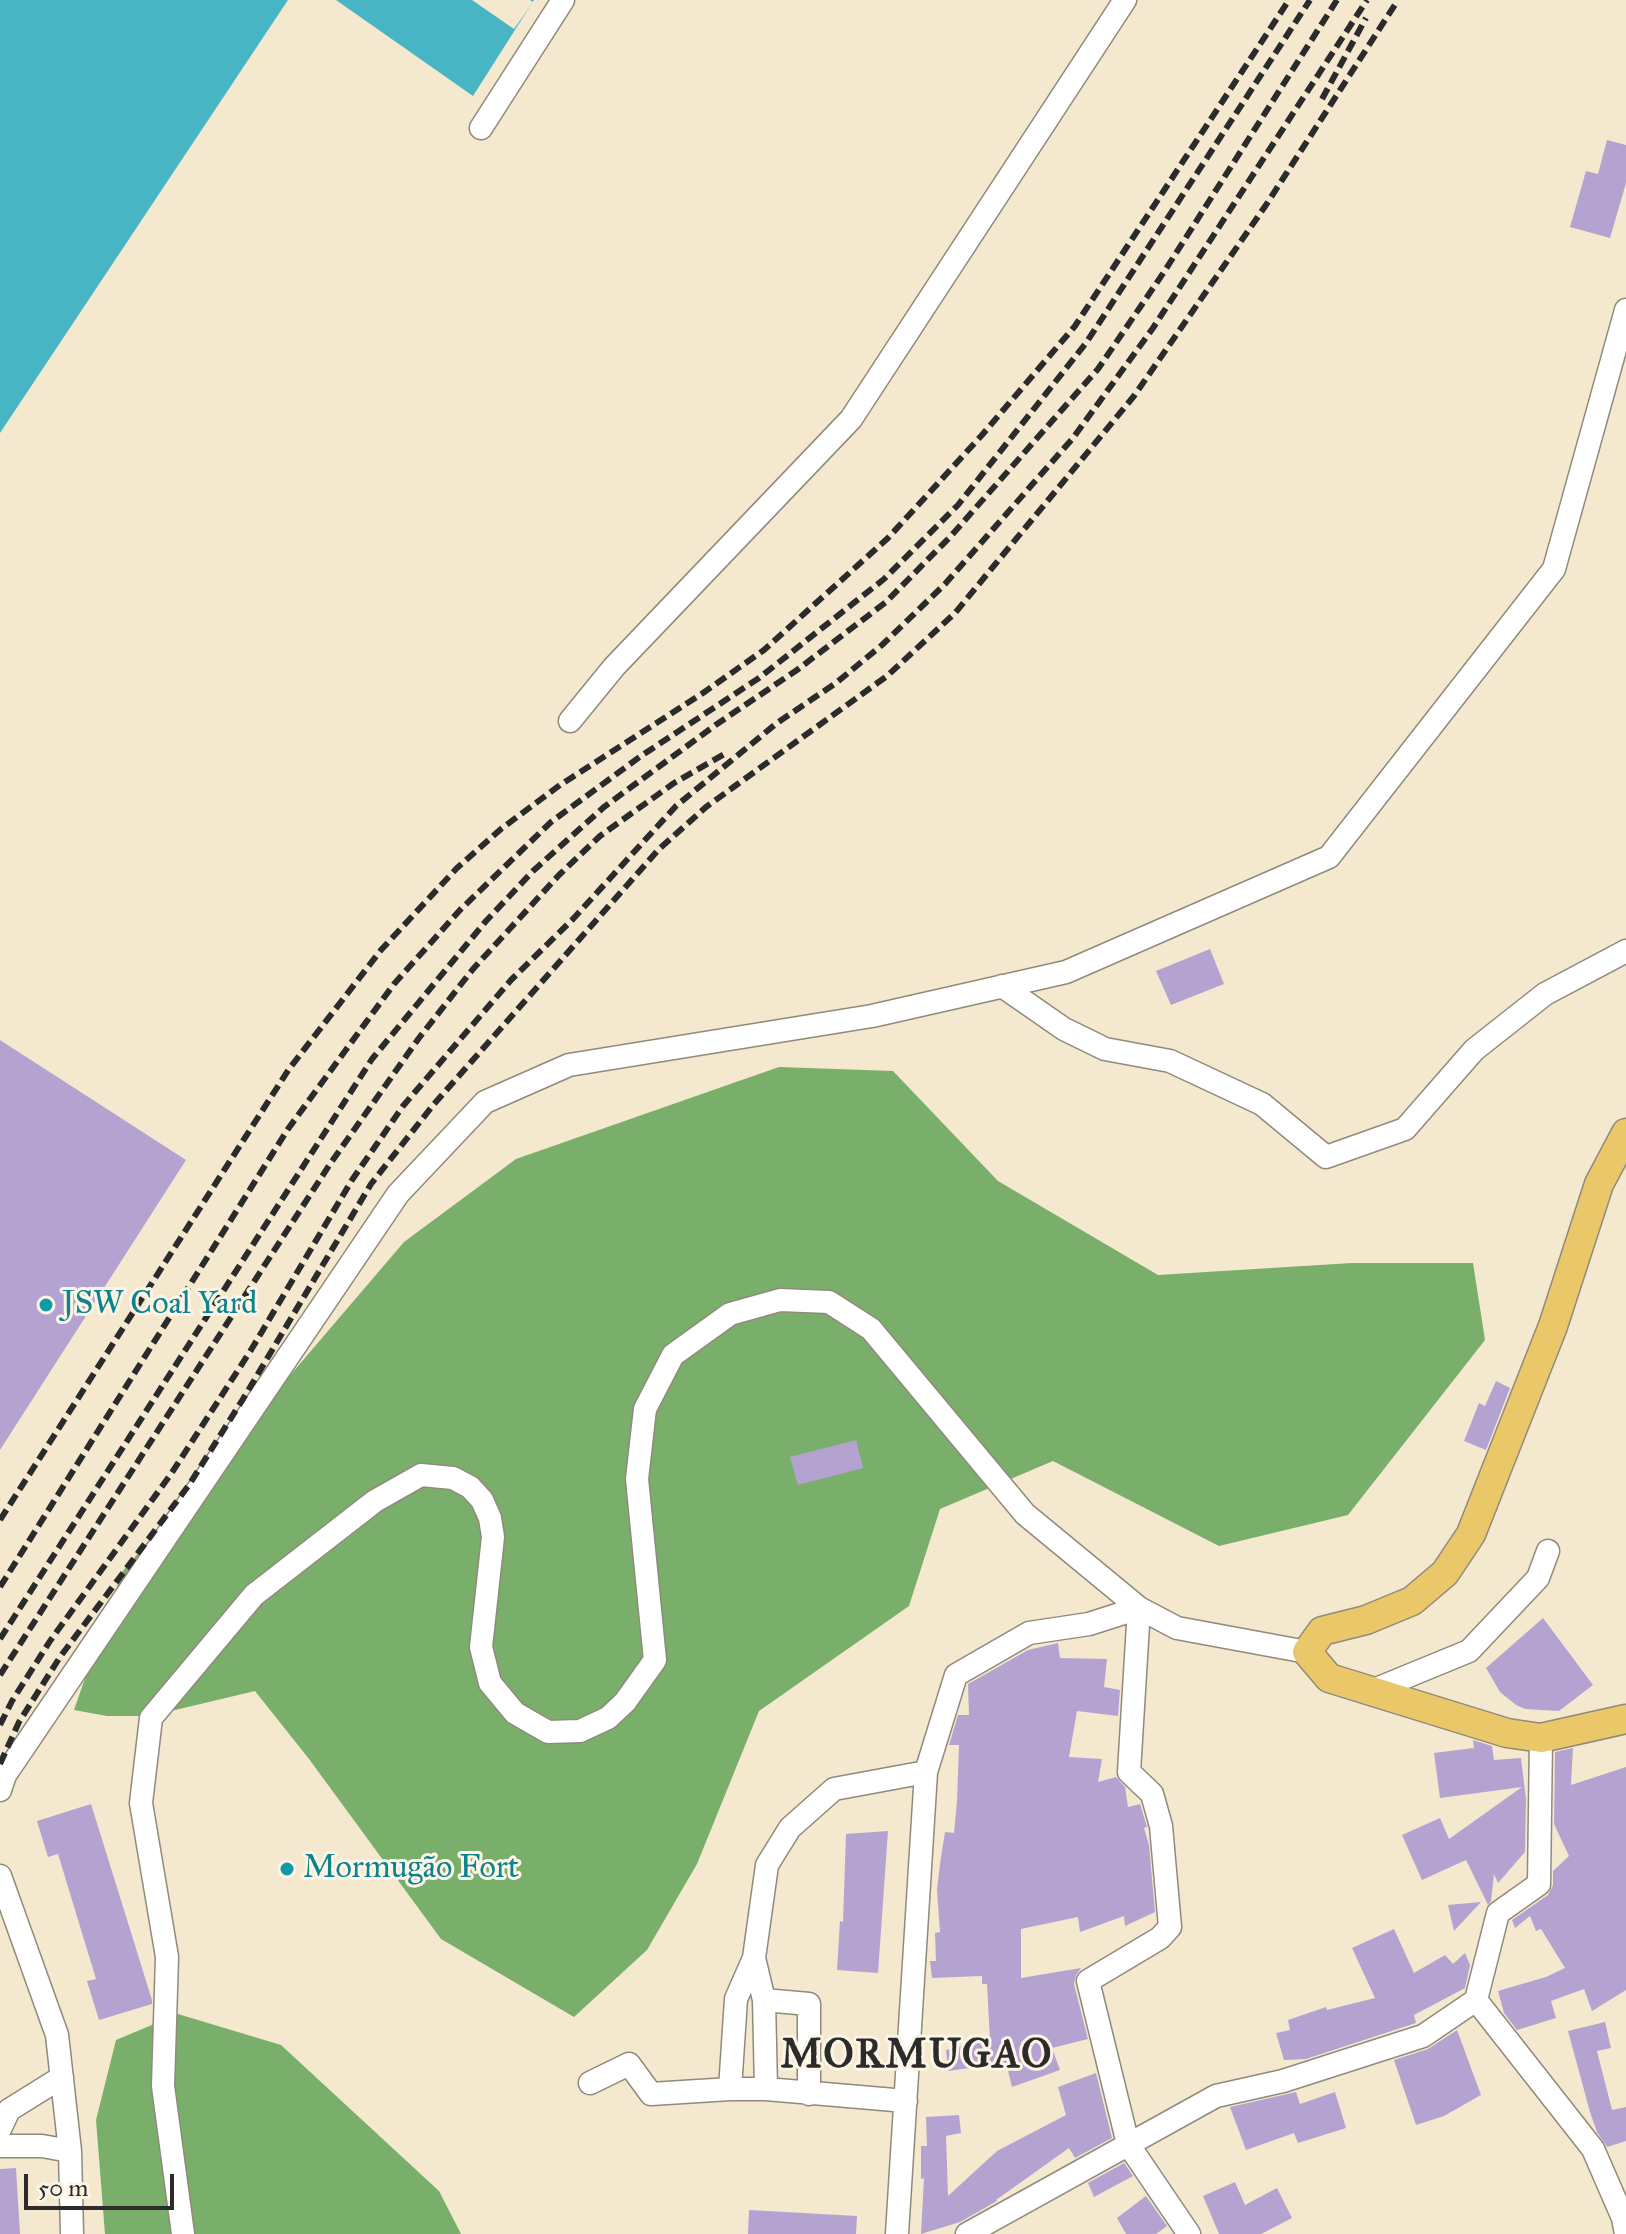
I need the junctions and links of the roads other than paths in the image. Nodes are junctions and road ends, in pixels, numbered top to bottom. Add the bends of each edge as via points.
1 (563, 0) edge
2 (1125, 0) edge
3 (481, 128) dead end
4 (1626, 310) edge
5 (570, 721) dead end
6 (1626, 951) edge
7 (1002, 986) junction
8 (1626, 1133) edge
9 (1548, 1551) dead end
10 (1139, 1608) junction
11 (1307, 1652) junction
12 (1374, 1690) junction
13 (1626, 1719) edge
14 (1541, 1738) junction
15 (926, 1772) junction
16 (0, 1790) edge
17 (0, 1876) edge
18 (754, 1958) junction
19 (764, 2000) junction
20 (1476, 2000) junction
21 (62, 2077) junction
22 (590, 2083) dead end
23 (730, 2089) junction
24 (766, 2089) junction
25 (809, 2094) junction
26 (906, 2101) junction
27 (0, 2129) edge
28 (1128, 2144) junction
29 (0, 2146) edge
30 (70, 2151) junction
31 (1625, 2222) edge
32 (72, 2234) edge
33 (183, 2234) edge
34 (897, 2234) edge
35 (967, 2234) edge
36 (1189, 2234) edge

1 - 3 street
2 - 5 street via 851,419 614,667
4 - 7 street via 1554,569 1329,857 1066,972
6 - 7 street via 1545,994 1474,1050 1405,1129 1326,1157 1262,1104 1170,1061 1105,1049 1064,1029
7 - 16 street via 872,1016 569,1065 485,1102 398,1194 5,1775
8 - 11 main road via 1599,1184 1553,1326 1471,1534 1445,1573 1412,1601 1322,1631
9 - 12 street via 1538,1578 1469,1651
10 - 11 street via 1177,1628
10 - 15 street via 1089,1624 1029,1633 956,1675
10 - 28 street via 1129,1772 1152,1794 1161,1826 1170,1927 1088,1981
10 - 33 street via 1025,1514 871,1329 829,1302 780,1300 730,1314 673,1355 645,1409 637,1479 655,1660 625,1702 608,1718 580,1731 548,1732 515,1713 490,1683 481,1647 493,1537 482,1500 453,1478 421,1475 375,1501 254,1595 151,1718 141,1803 167,1957 163,2086
11 - 12 main road via 1329,1678
12 - 14 main road via 1507,1733
13 - 14 main road
14 - 20 street via 1539,1884 1498,1913
15 - 18 street via 834,1789 790,1828 767,1865
15 - 26 street
17 - 21 street via 57,2035
18 - 19 street
18 - 23 street via 736,1999
19 - 24 street
19 - 25 street via 809,2004
20 - 28 street via 1423,2036 1283,2081 1216,2096
20 - 31 street via 1593,2149
21 - 27 street via 9,2110
21 - 30 street
22 - 23 street via 629,2064 651,2094
23 - 24 street
24 - 25 street
25 - 26 street
26 - 34 street
28 - 35 street
28 - 36 street
29 - 30 street
30 - 32 street

